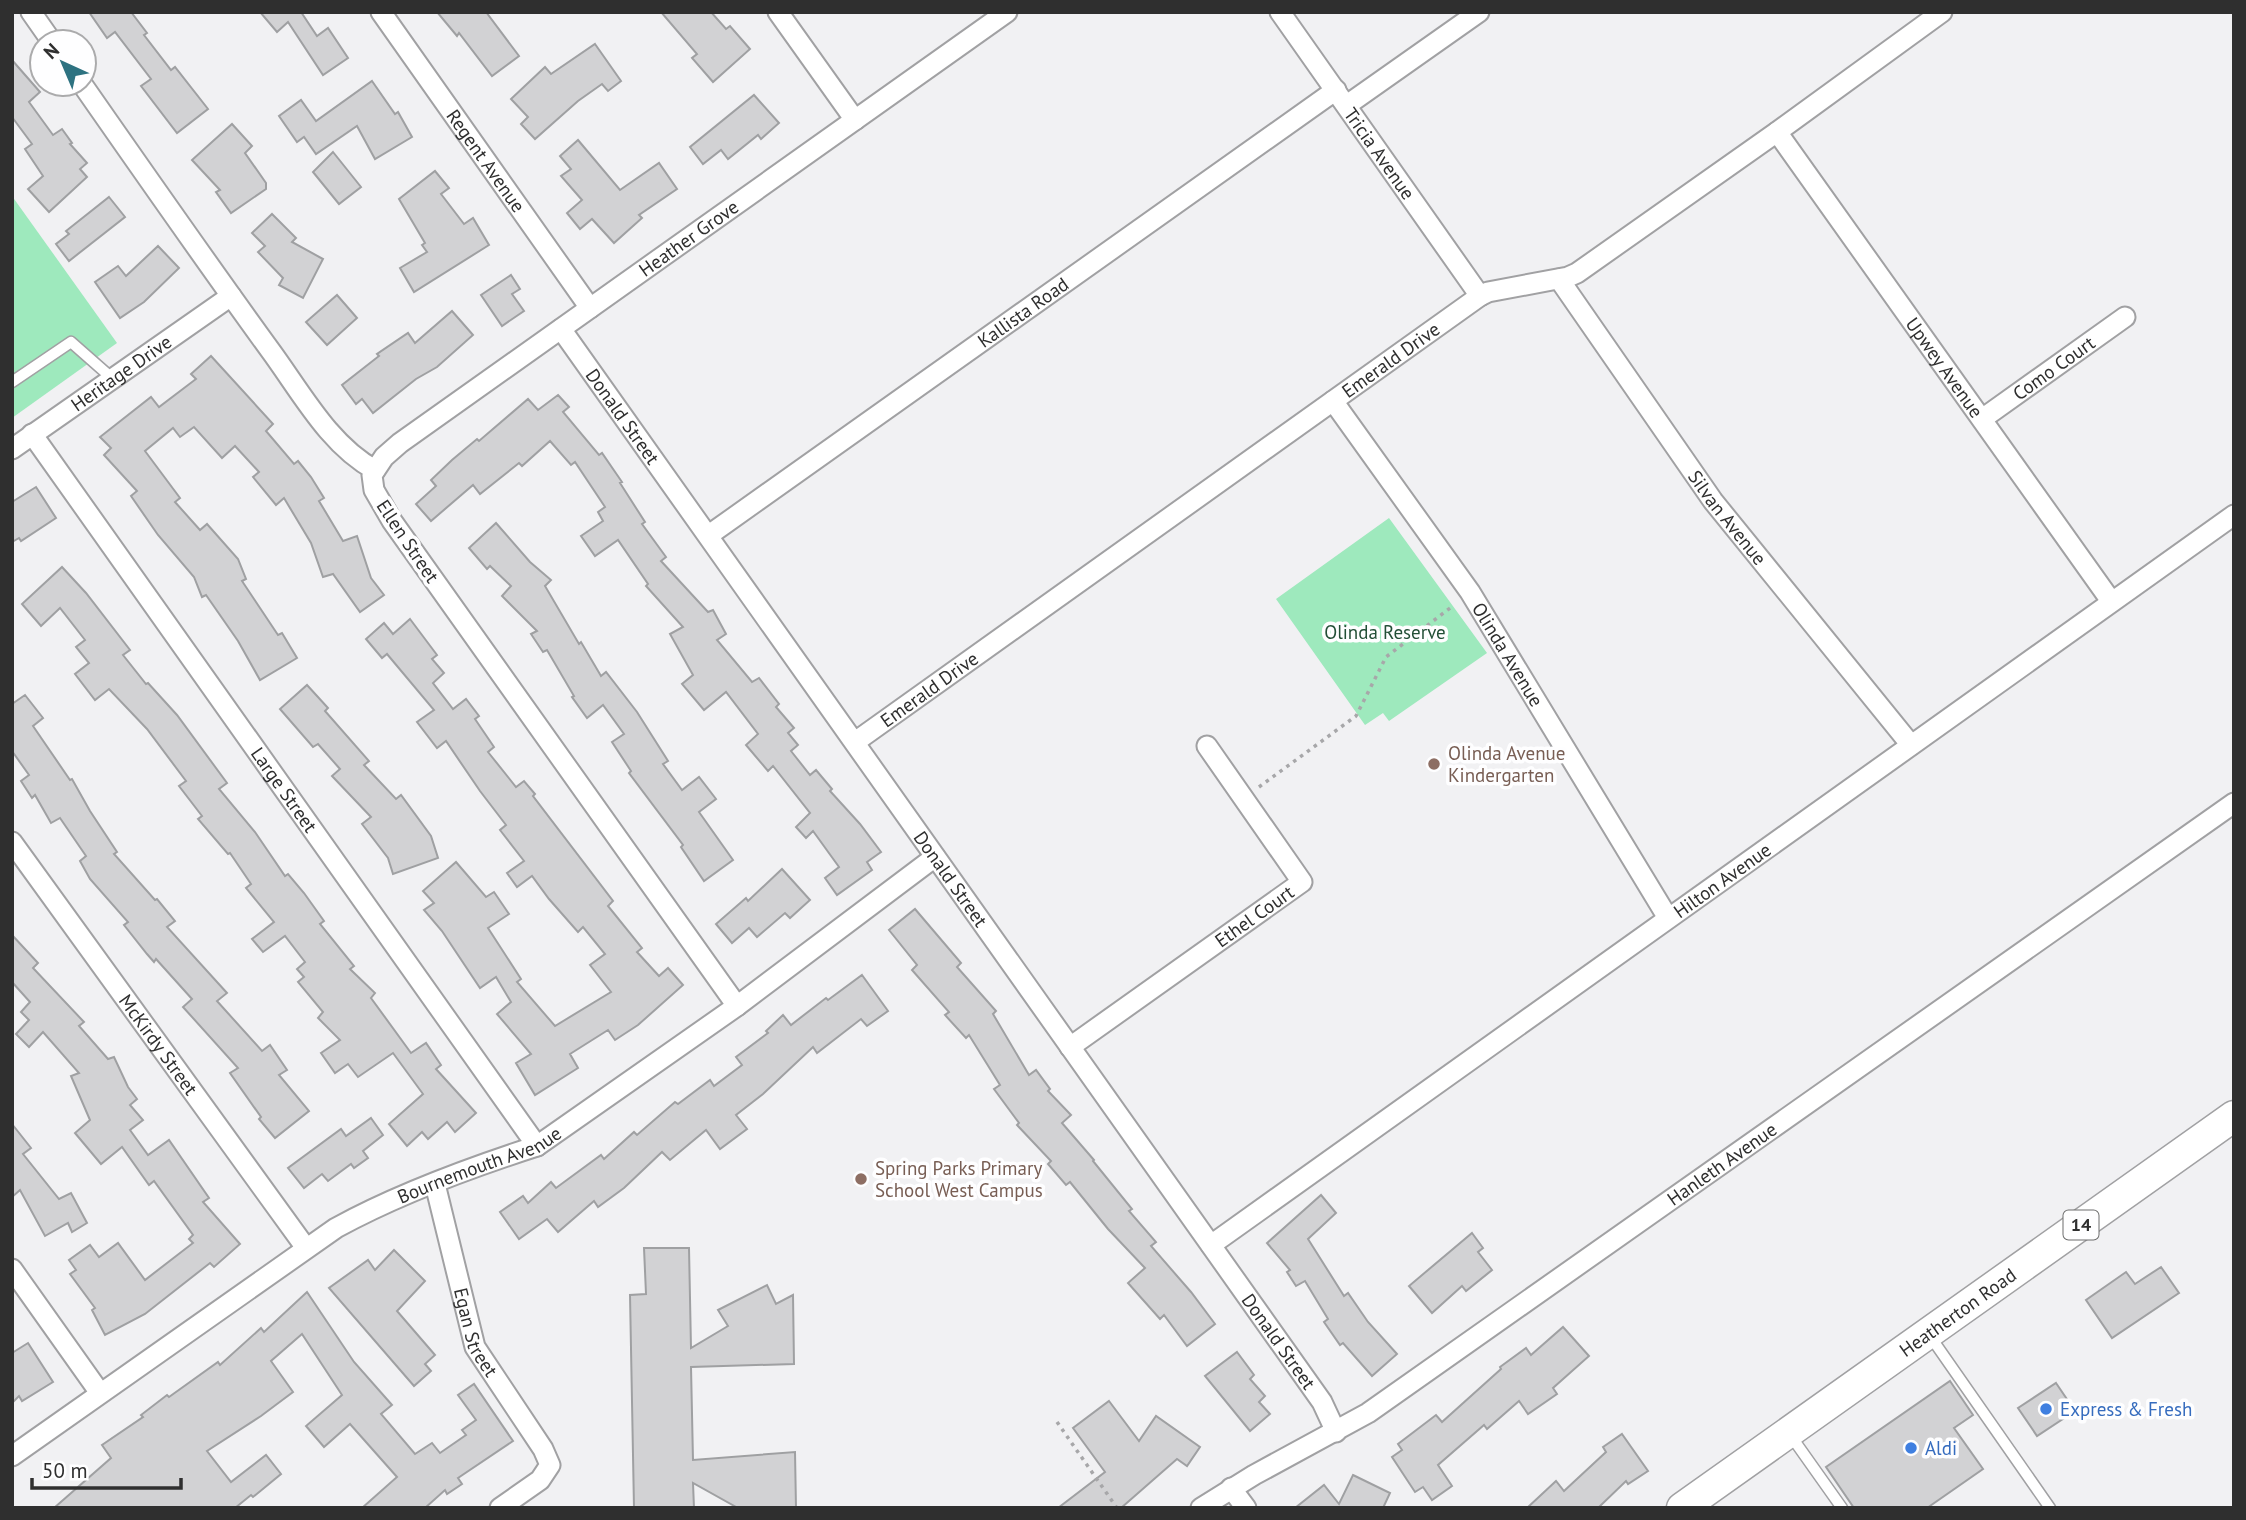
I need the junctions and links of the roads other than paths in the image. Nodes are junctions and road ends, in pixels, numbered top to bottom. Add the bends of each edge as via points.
1 (31, 12) edge
2 (382, 12) edge
3 (778, 12) edge
4 (1007, 12) edge
5 (1280, 12) edge
6 (1479, 12) edge
7 (1942, 12) edge
8 (42, 28) edge
9 (92, 98) edge
10 (1342, 98) junction
11 (855, 120) junction
12 (1777, 132) junction
13 (1559, 279) junction
14 (231, 296) junction
15 (1480, 296) junction
16 (590, 308) junction
17 (2124, 317) dead end
18 (561, 329) junction
19 (113, 379) junction
20 (12, 382) edge
21 (1334, 401) junction
22 (1982, 419) junction
23 (32, 434) junction
24 (12, 449) edge
25 (375, 470) junction
26 (2234, 516) edge
27 (709, 535) junction
28 (2111, 601) junction
29 (855, 742) junction
30 (1911, 745) junction
31 (1207, 746) dead end
32 (2234, 803) edge
33 (12, 842) edge
34 (935, 857) junction
35 (1668, 918) junction
36 (737, 1006) junction
37 (1070, 1047) junction
38 (2234, 1116) edge
39 (537, 1146) junction
40 (435, 1184) junction
41 (1210, 1245) junction
42 (306, 1248) junction
43 (12, 1269) edge
44 (1929, 1335) junction
45 (100, 1393) junction
46 (1336, 1432) junction
47 (1789, 1433) junction
48 (12, 1456) edge
49 (1231, 1488) junction
50 (500, 1508) edge
51 (1201, 1508) edge
52 (1246, 1508) edge
53 (1682, 1508) edge
54 (1842, 1508) edge
55 (2050, 1508) edge

1 - 8 street
2 - 16 street, Regent Avenue
3 - 11 street
4 - 11 street, Heather Grove
5 - 10 street, Tricia Avenue
6 - 10 street, Kallista Road
7 - 12 street, Emerald Drive
9 - 14 street
10 - 15 street, Tricia Avenue
10 - 27 street, Kallista Road
11 - 16 street, Heather Grove
12 - 13 street, Emerald Drive via 1577,273
12 - 22 street, Upwey Avenue
13 - 15 street, Emerald Drive
13 - 30 street, Silvan Avenue via 1713,501
14 - 19 street, Heritage Drive
14 - 25 street via 324,423 354,458
15 - 21 street, Emerald Drive
16 - 18 street, Heather Grove
17 - 22 street, Como Court
18 - 25 street, Heather Grove via 400,443
18 - 27 street, Donald Street
19 - 20 lane via 71,342
19 - 23 street, Heritage Drive
21 - 29 street, Emerald Drive
21 - 35 street, Olinda Avenue via 1471,592
22 - 28 street, Upwey Avenue
23 - 24 street, Heritage Drive
23 - 39 street, Large Street
25 - 36 street, Ellen Street via 374,490 392,522
26 - 28 street, Hilton Avenue
27 - 29 street, Donald Street
28 - 30 street, Hilton Avenue
29 - 34 street, Donald Street
30 - 35 street, Hilton Avenue
31 - 37 street, Ethel Court via 1302,882
32 - 46 street, Hanleth Avenue
33 - 42 street, McKirdy Street
34 - 36 street, Bournemouth Avenue
34 - 37 street, Donald Street
35 - 41 street, Hilton Avenue
36 - 39 street, Bournemouth Avenue
37 - 41 street, Donald Street
38 - 44 main road, Heatherton Road / 14
39 - 40 street, Bournemouth Avenue
40 - 42 street, Bournemouth Avenue via 360,1215
40 - 50 street, Egan Street via 475,1347 550,1465 540,1480
41 - 46 street, Donald Street via 1322,1402
42 - 45 street, Bournemouth Avenue
43 - 45 street
44 - 47 main road, Heatherton Road / 14
44 - 55 lane
45 - 48 street, Bournemouth Avenue
46 - 49 street, Hanleth Avenue
47 - 53 main road, Heatherton Road / 14
47 - 54 lane
49 - 51 street, Hanleth Avenue
49 - 52 street

